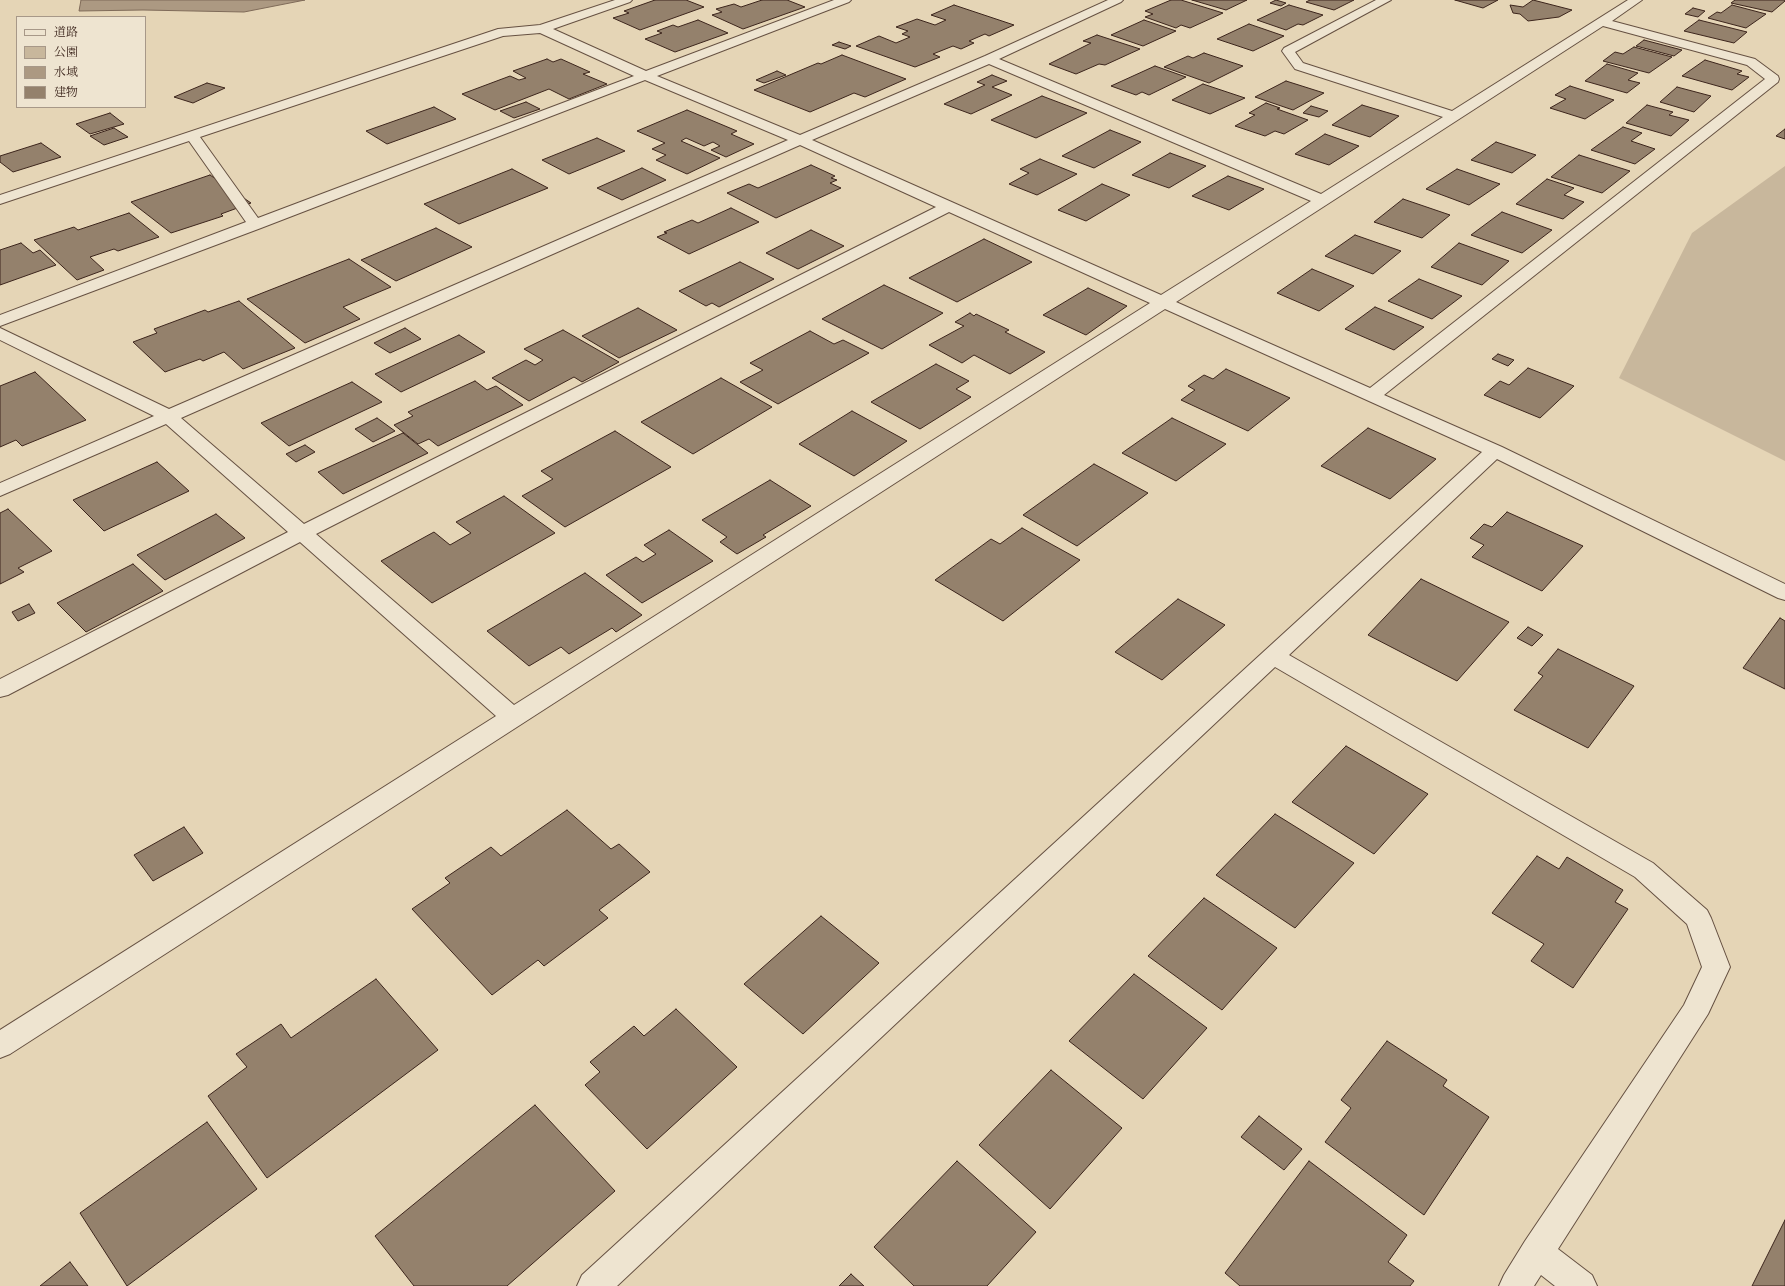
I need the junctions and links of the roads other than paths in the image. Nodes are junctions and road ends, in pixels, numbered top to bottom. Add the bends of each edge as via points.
1 (626, 0) edge
2 (845, 0) edge
3 (1117, 0) edge
4 (1385, 0) edge
5 (1636, 0) edge
6 (1602, 22) junction
7 (542, 29) junction
8 (989, 59) junction
9 (646, 76) junction
10 (1454, 116) junction
11 (193, 137) junction
12 (800, 140) junction
13 (0, 200) edge
14 (1322, 200) junction
15 (949, 206) junction
16 (256, 225) junction
17 (1162, 302) junction
18 (0, 321) edge
19 (0, 333) edge
20 (1371, 396) junction
21 (168, 416) junction
22 (1496, 451) junction
23 (0, 490) edge
24 (302, 533) junction
25 (1785, 593) edge
26 (1275, 657) junction
27 (0, 689) edge
28 (514, 717) junction
29 (0, 1045) edge
30 (1536, 1252) junction
31 (593, 1286) edge
32 (1516, 1286) edge
33 (1581, 1286) edge

1 - 7 street
2 - 9 street
3 - 8 street
4 - 10 street via 1288,51 1298,66
5 - 6 street
6 - 10 street
6 - 20 street via 1751,62 1773,79
7 - 9 street
7 - 11 street via 502,32
8 - 12 street
8 - 14 street
9 - 12 street
9 - 16 street
10 - 14 street
11 - 13 street
11 - 16 street
12 - 15 street
12 - 21 street
14 - 17 street
15 - 17 street
15 - 24 street
16 - 18 street
17 - 20 street
17 - 28 street
19 - 21 street
20 - 22 street
21 - 23 street
21 - 24 street
22 - 25 street
22 - 26 street
24 - 27 street
24 - 28 street
26 - 30 street via 1644,870 1698,918 1716,966 1694,1014
26 - 31 street
28 - 29 street
30 - 32 street
30 - 33 street

